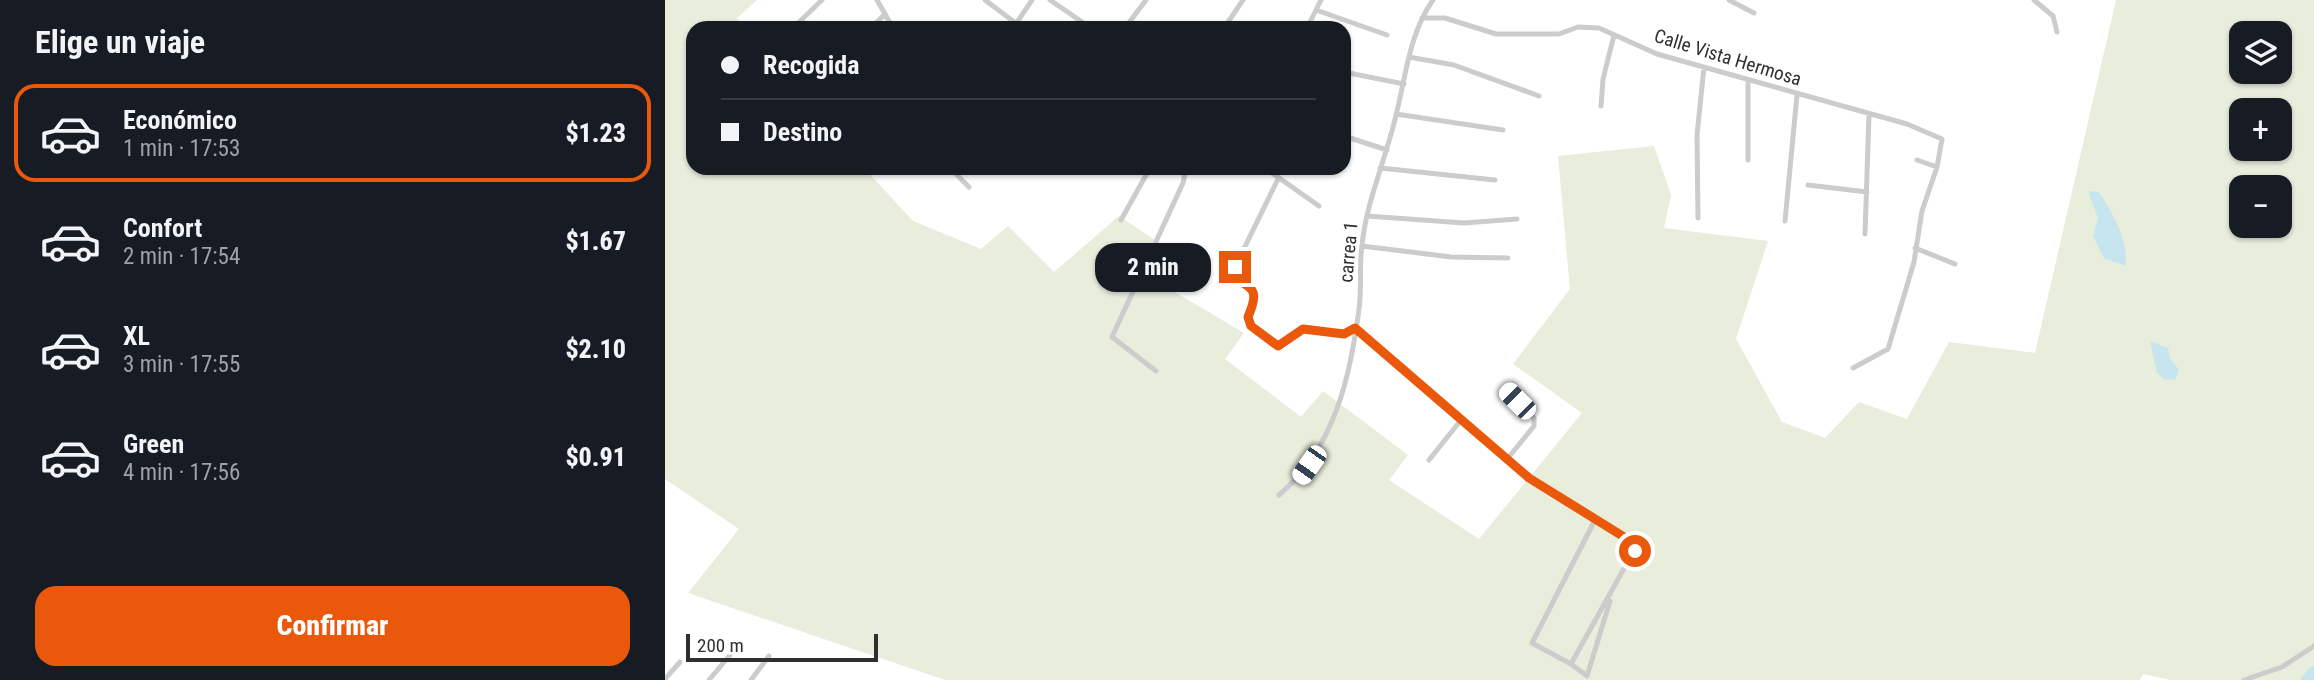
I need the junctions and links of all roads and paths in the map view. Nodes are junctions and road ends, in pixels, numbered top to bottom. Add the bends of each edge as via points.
1 (822, 0) edge
2 (877, 0) edge
3 (985, 0) edge
4 (1032, 0) edge
5 (1050, 0) edge
6 (1146, 0) edge
7 (1243, 0) edge
8 (1321, 0) edge
9 (1433, 0) edge
10 (1729, 0) edge
11 (2034, 0) edge
12 (1317, 10) junction
13 (1754, 13) dead end
14 (885, 14) junction
15 (1422, 18) junction
16 (800, 21) edge
17 (878, 21) edge
18 (889, 21) edge
19 (1008, 21) edge
20 (1018, 21) edge
21 (1081, 21) edge
22 (1130, 21) edge
23 (1229, 21) edge
24 (1311, 21) edge
25 (1348, 21) edge
26 (1351, 22) edge
27 (2057, 32) dead end
28 (1387, 35) dead end
29 (1614, 35) junction
30 (1409, 57) junction
31 (1703, 67) junction
32 (1351, 73) edge
33 (1748, 81) junction
34 (1403, 84) junction
35 (1797, 95) junction
36 (1539, 96) dead end
37 (1601, 106) dead end
38 (1396, 114) junction
39 (1870, 114) junction
40 (1503, 130) dead end
41 (1351, 138) edge
42 (1387, 150) junction
43 (1748, 160) dead end
44 (1917, 160) dead end
45 (1937, 167) junction
46 (1380, 168) junction
47 (957, 175) edge
48 (1146, 175) edge
49 (1184, 175) edge
50 (1274, 175) edge
51 (1278, 179) junction
52 (1495, 180) dead end
53 (1808, 185) dead end
54 (969, 187) dead end
55 (1867, 192) junction
56 (1319, 206) dead end
57 (1367, 216) junction
58 (1698, 218) dead end
59 (1517, 219) dead end
60 (1121, 220) dead end
61 (1785, 221) dead end
62 (1865, 234) dead end
63 (1362, 246) junction
64 (1915, 248) junction
65 (1508, 258) dead end
66 (1955, 264) dead end
67 (1355, 328) junction
68 (1853, 368) dead end
69 (1156, 371) dead end
70 (1504, 389) dead end
71 (1461, 420) junction
72 (1508, 458) junction
73 (1429, 460) dead end
74 (1279, 495) dead end
75 (1595, 518) junction
76 (1613, 590) junction
77 (2314, 646) edge
78 (730, 655) dead end
79 (769, 656) dead end
80 (680, 662) dead end
81 (1571, 664) junction
82 (665, 679) edge
83 (709, 680) edge
84 (751, 680) edge
85 (2245, 680) edge

1 - 16 street
2 - 14 street
3 - 19 street
4 - 20 street
5 - 21 street
6 - 22 street
7 - 23 street
8 - 12 street
9 - 15 street, carrea 1
10 - 13 street
11 - 27 street via 2053,16
12 - 24 street
12 - 25 street
14 - 17 street
14 - 18 street
15 - 29 street, Calle Vista Hermosa via 1445,18 1496,34 1559,34 1578,27 1599,28
15 - 30 street, carrea 1
26 - 28 street
29 - 31 street, Calle Vista Hermosa
29 - 37 street
30 - 34 street, carrea 1
30 - 36 street via 1454,65
31 - 33 street, Calle Vista Hermosa
31 - 58 street via 1697,135
32 - 34 street
33 - 35 street, Calle Vista Hermosa
33 - 43 street
34 - 38 street, carrea 1
35 - 39 street, Calle Vista Hermosa
35 - 61 street
38 - 40 street
38 - 42 street, carrea 1
39 - 45 street, Calle Vista Hermosa via 1942,139
39 - 55 street
41 - 42 street
42 - 46 street, carrea 1
44 - 45 street
45 - 64 street
46 - 52 street
46 - 57 street, carrea 1
47 - 54 street
48 - 60 street
49 - 69 street via 1111,337
50 - 51 street
51 - 56 street
51 - 67 street via 1235,267 1239,279 1255,294 1248,317 1251,326 1278,346 1303,329 1344,334
53 - 55 street
55 - 62 street
57 - 59 street via 1464,223
57 - 63 street, carrea 1
63 - 65 street via 1451,257
63 - 67 street, carrea 1
64 - 66 street
64 - 68 street via 1888,349
67 - 71 street
67 - 74 street, carrea 1 via 1343,399 1317,453
70 - 72 street via 1534,418 1534,426
71 - 72 street
71 - 73 street
72 - 75 street via 1529,478
75 - 76 street via 1637,545
75 - 81 street via 1532,643
76 - 81 street
76 - 81 street via 1587,676
77 - 85 street via 2282,667
78 - 83 street
79 - 84 street
80 - 82 street

